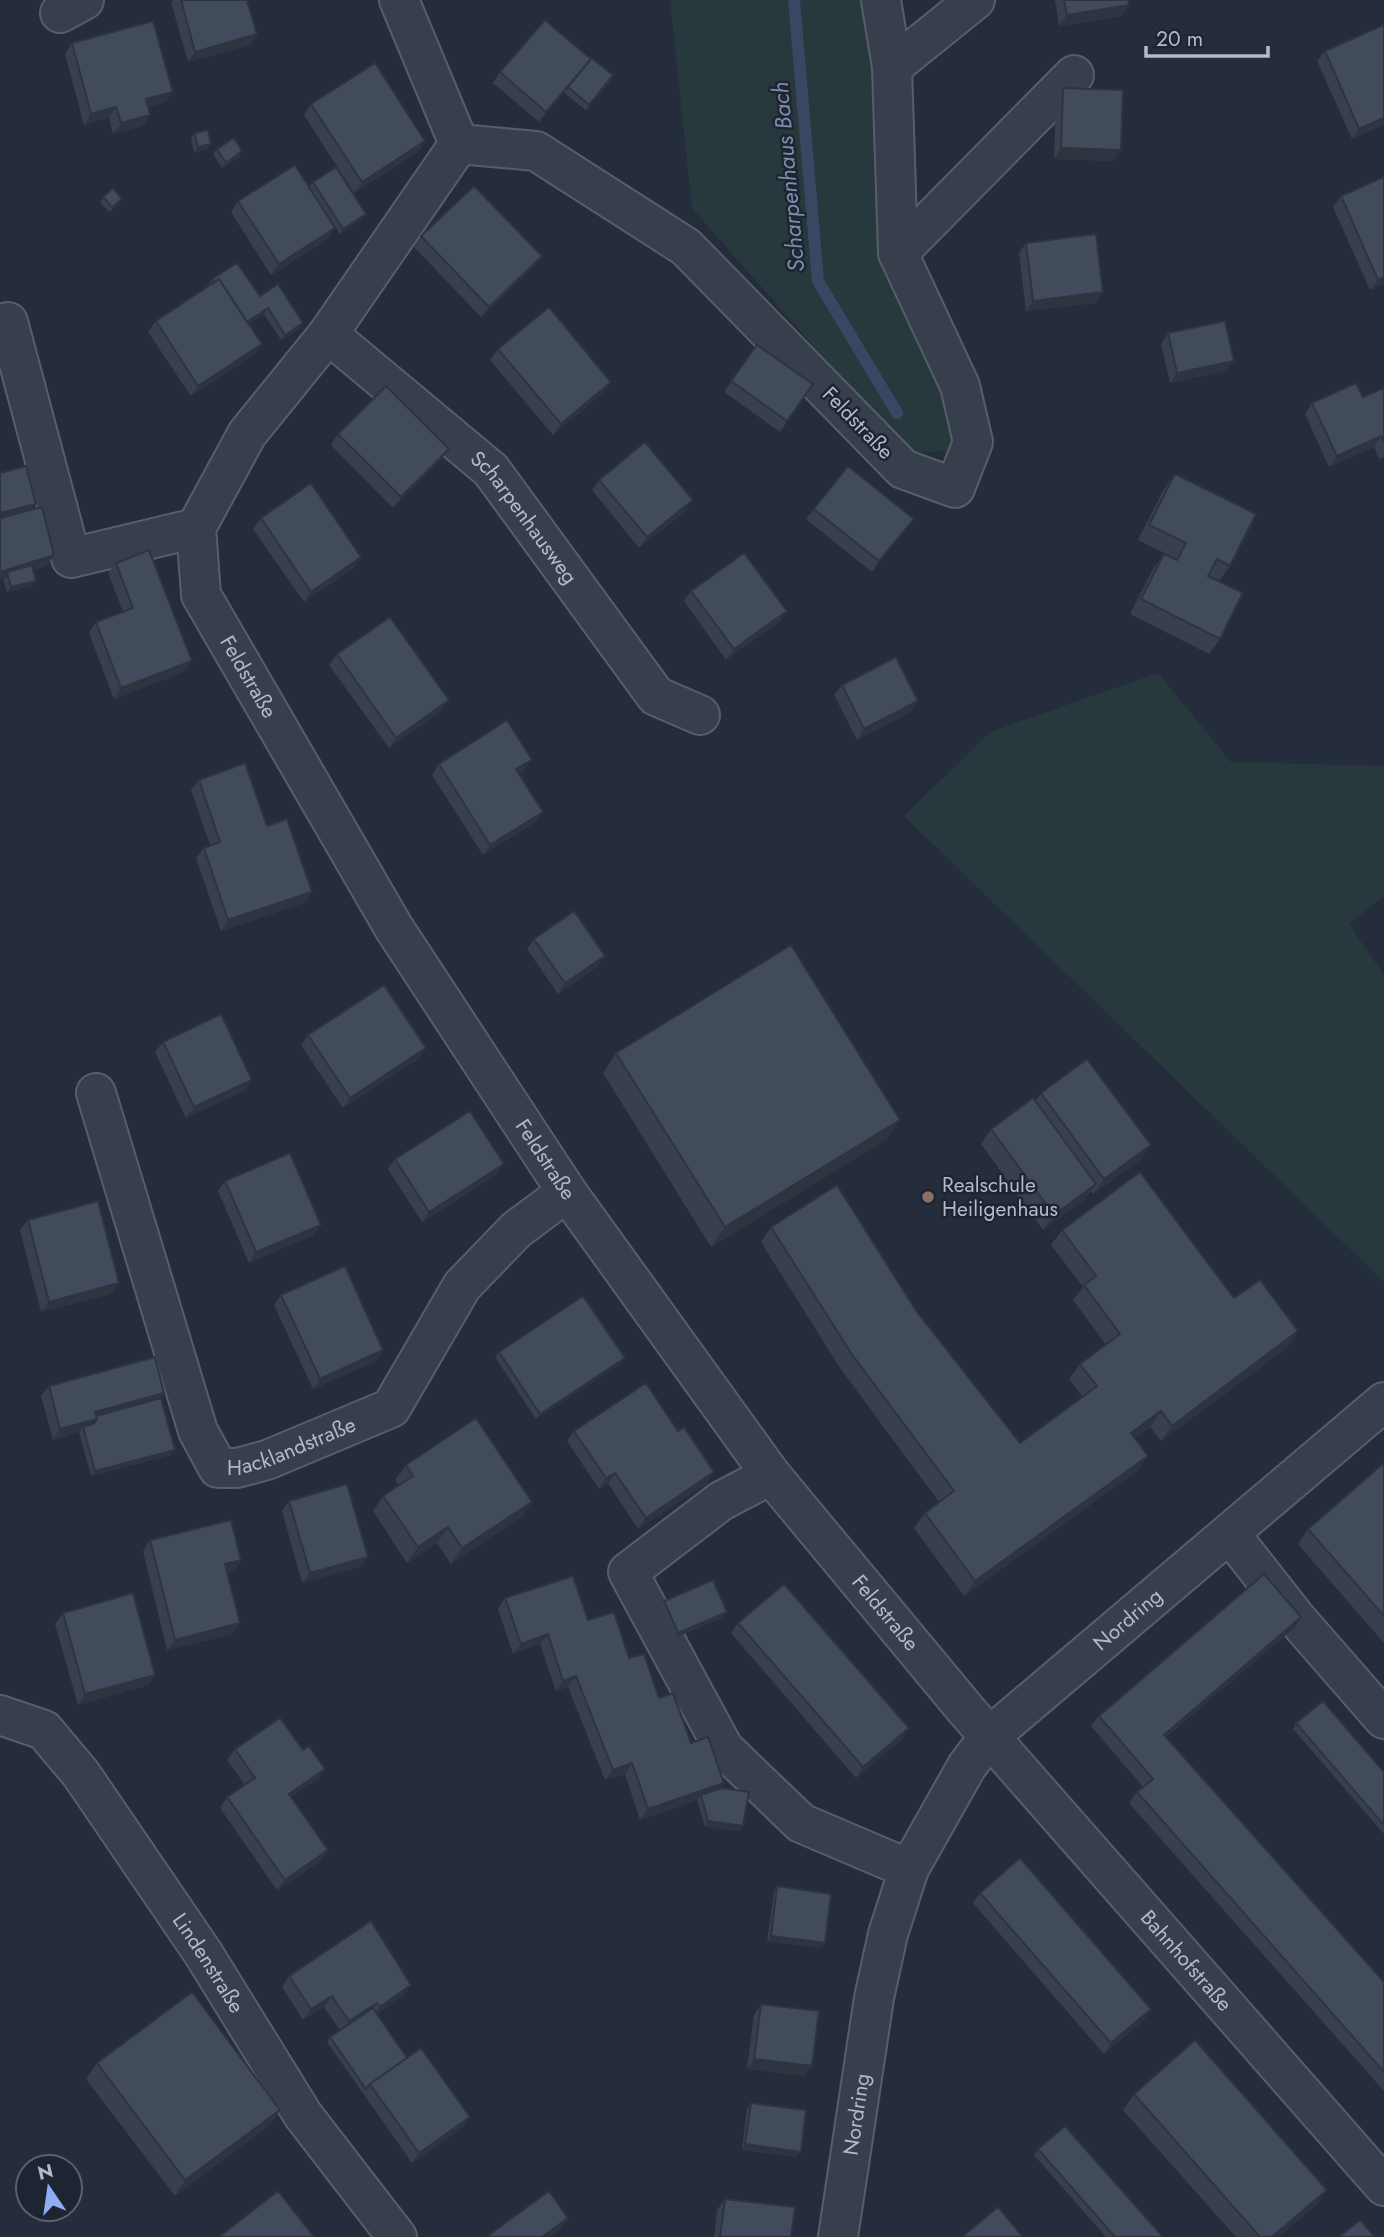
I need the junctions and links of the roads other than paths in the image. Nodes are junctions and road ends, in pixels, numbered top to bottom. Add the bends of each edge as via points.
1 (399, 0) edge
2 (881, 0) edge
3 (975, 0) edge
4 (892, 66) junction
5 (1074, 75) dead end
6 (459, 144) junction
7 (898, 253) junction
8 (8, 322) dead end
9 (328, 334) junction
10 (196, 528) junction
11 (700, 715) dead end
12 (96, 1093) dead end
13 (567, 1192) junction
14 (1384, 1402) edge
15 (771, 1475) junction
16 (1230, 1534) junction
17 (0, 1715) edge
18 (1384, 1719) edge
19 (989, 1737) junction
20 (909, 1869) junction
21 (1384, 2186) edge
22 (847, 2228) edge
23 (397, 2237) edge

1 - 6 street
2 - 4 street, Feldstraße
3 - 4 street
4 - 7 street, Feldstraße
5 - 7 street
6 - 7 street, Feldstraße via 537,152 686,247 903,469 955,488 973,442 960,386
6 - 9 street
8 - 10 street via 71,558
9 - 10 street via 247,434
9 - 11 street, Scharpenhausweg via 491,470 656,696
10 - 13 street, Feldstraße via 201,594 387,918
12 - 13 street, Hacklandstraße via 198,1431 218,1468 267,1460 391,1408 462,1286 516,1230
13 - 15 street, Feldstraße
14 - 16 street, Nordring
15 - 19 street, Feldstraße
15 - 20 street via 721,1501 628,1572 724,1749 801,1823
16 - 18 street
16 - 19 street, Nordring
17 - 23 street, Lindenstraße via 44,1730 81,1774 203,1953 303,2115
19 - 20 street, Nordring via 967,1766
19 - 21 street, Bahnhofstraße
20 - 22 street, Nordring via 874,1998

